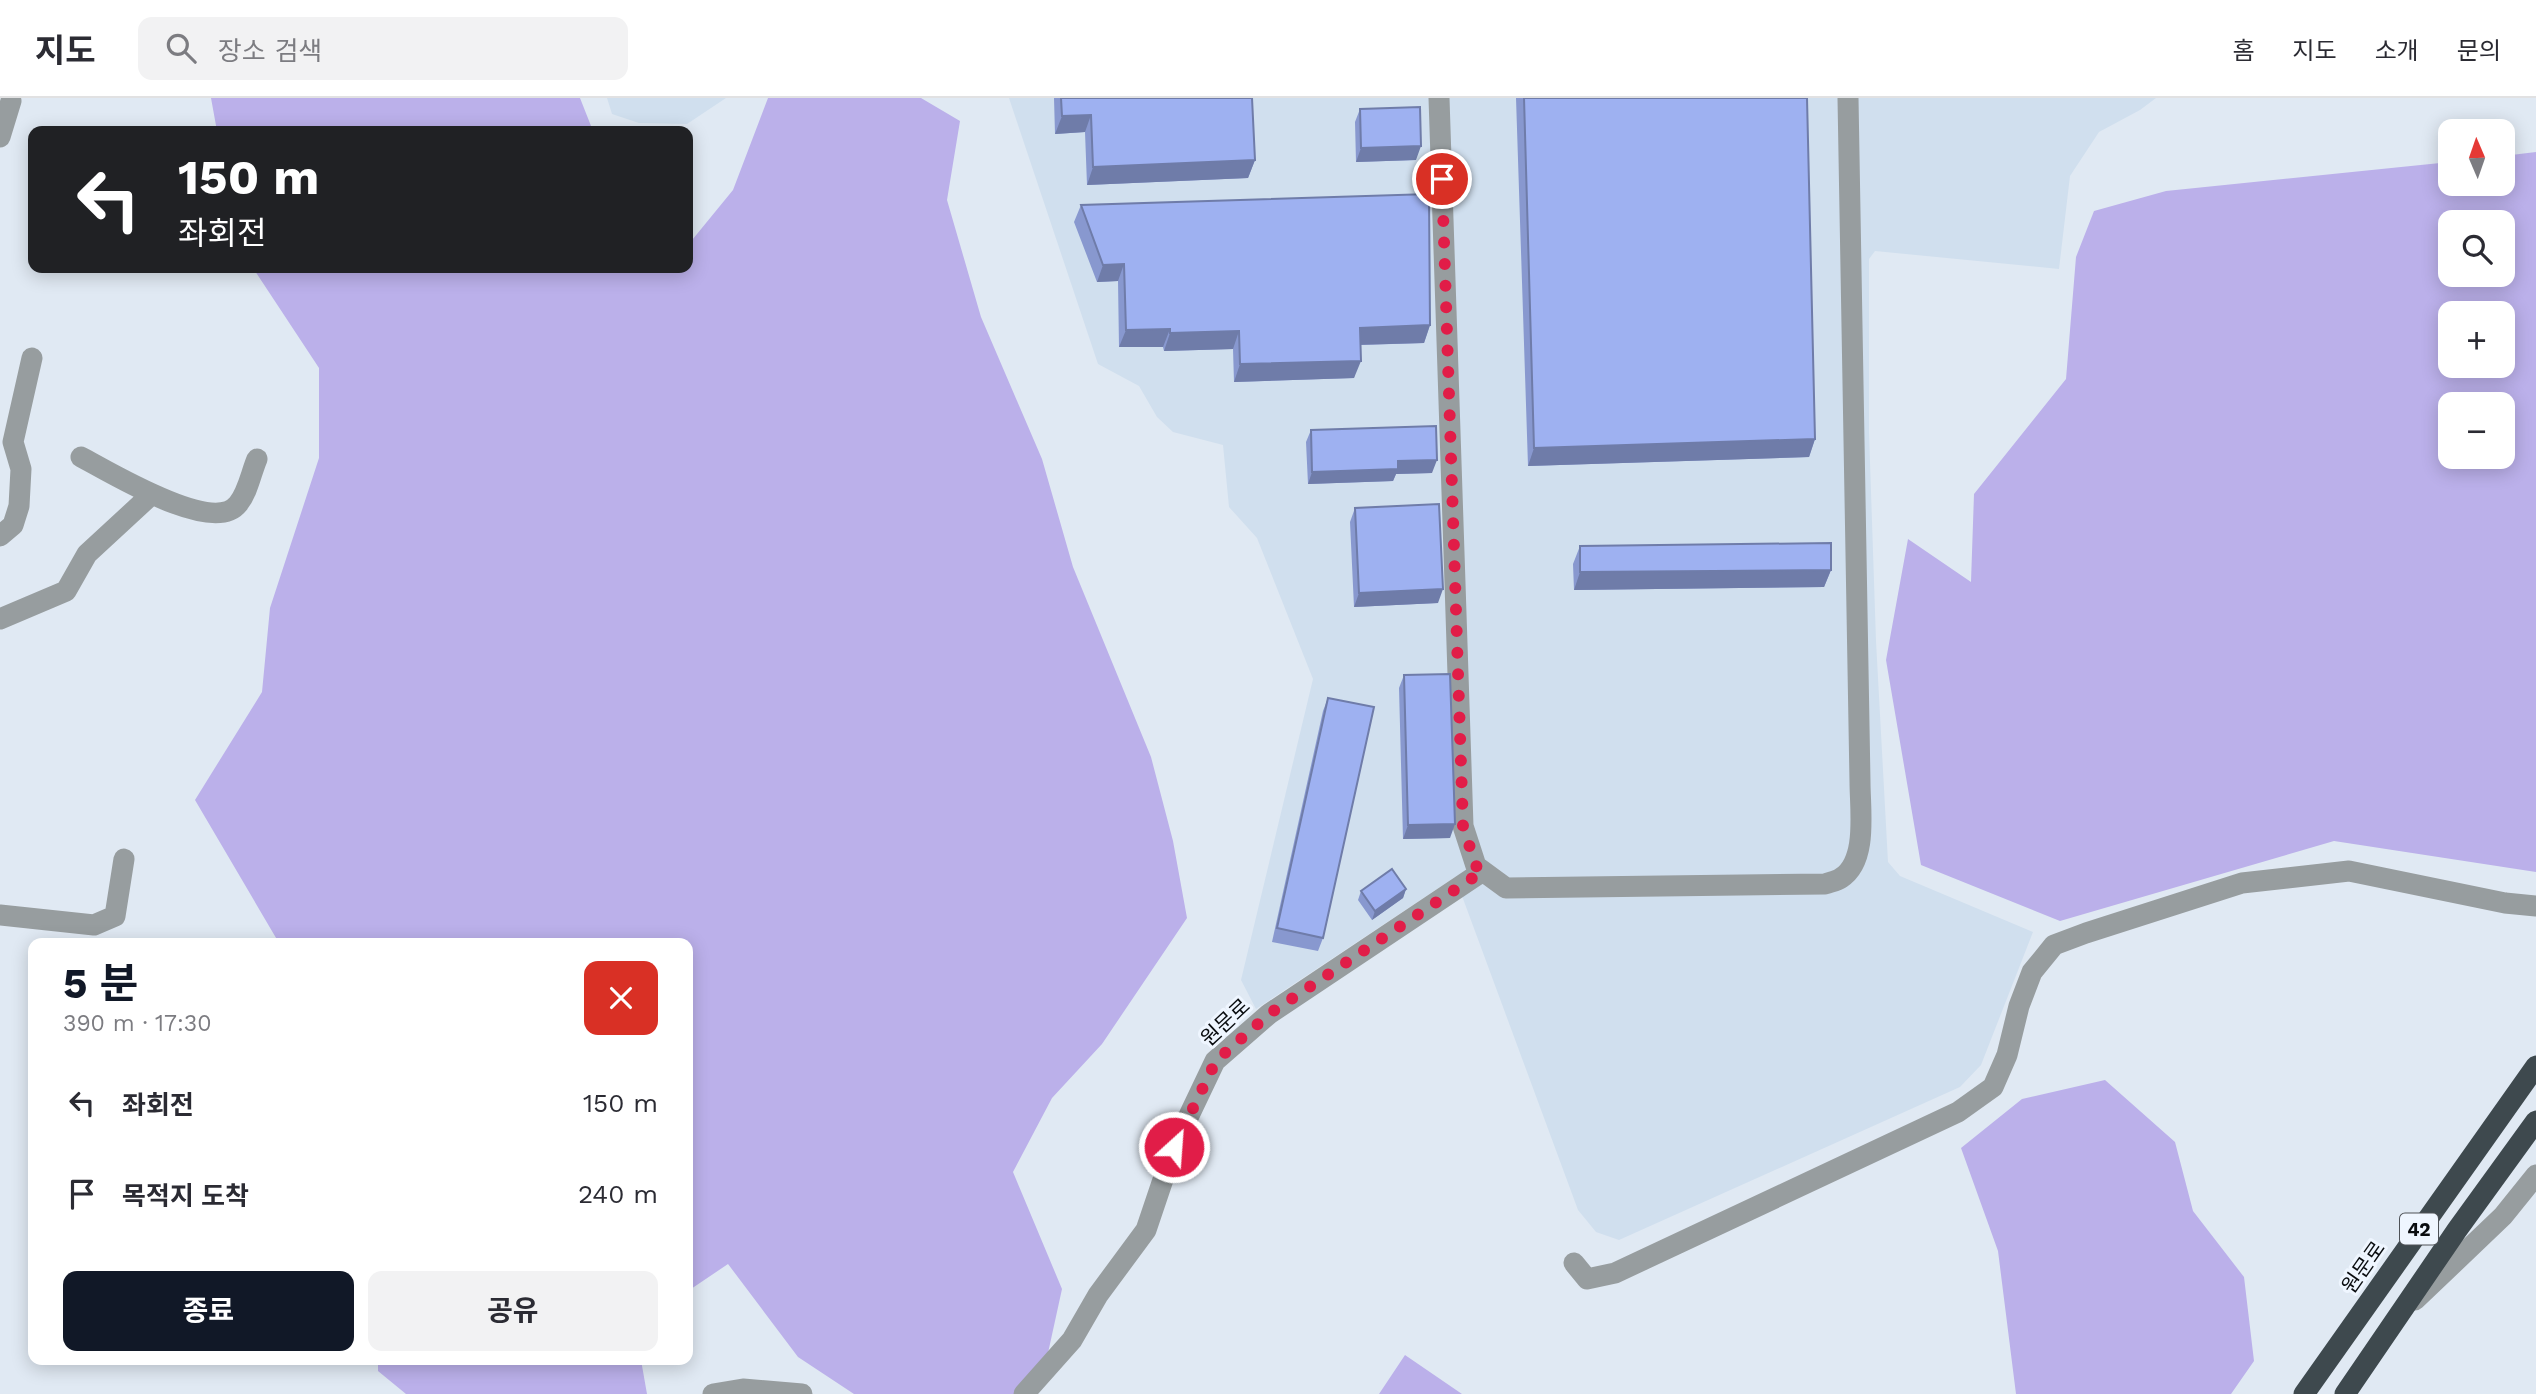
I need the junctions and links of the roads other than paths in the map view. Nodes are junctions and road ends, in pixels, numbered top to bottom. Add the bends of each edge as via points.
1 (1439, 98) edge
2 (1848, 98) edge
3 (11, 101) dead end
4 (0, 137) edge
5 (32, 358) dead end
6 (81, 457) dead end
7 (257, 459) dead end
8 (152, 494) junction
9 (0, 536) edge
10 (0, 619) edge
11 (124, 859) dead end
12 (1483, 871) junction
13 (2536, 906) edge
14 (0, 915) edge
15 (2536, 1066) edge
16 (2536, 1121) edge
17 (2536, 1175) edge
18 (1574, 1263) dead end
19 (2399, 1315) junction
20 (713, 1394) edge
21 (802, 1394) edge
22 (1024, 1394) edge
23 (2304, 1394) edge
24 (2345, 1394) edge

1 - 12 street via 1463,826 1476,866
2 - 12 street via 1860,782 1860,851 1854,865 1842,878 1802,885 1506,888
3 - 4 street
5 - 9 street via 13,442 21,469 19,506 13,525
6 - 8 street
7 - 8 street via 238,505 222,514 200,513
8 - 10 street via 87,554 66,591
11 - 14 street via 115,916 93,925
12 - 22 street, 원문로 via 1269,1014 1216,1061 1174,1147 1146,1230 1098,1295 1072,1340
13 - 18 street via 2349,871 2242,883 2086,933 2054,945 2032,972 1993,1087 1958,1112 1615,1273 1587,1279
15 - 23 highway, 원문로 / 42
16 - 19 highway, 42
17 - 19 street via 2503,1216
19 - 24 highway, 42
20 - 21 street via 743,1389

